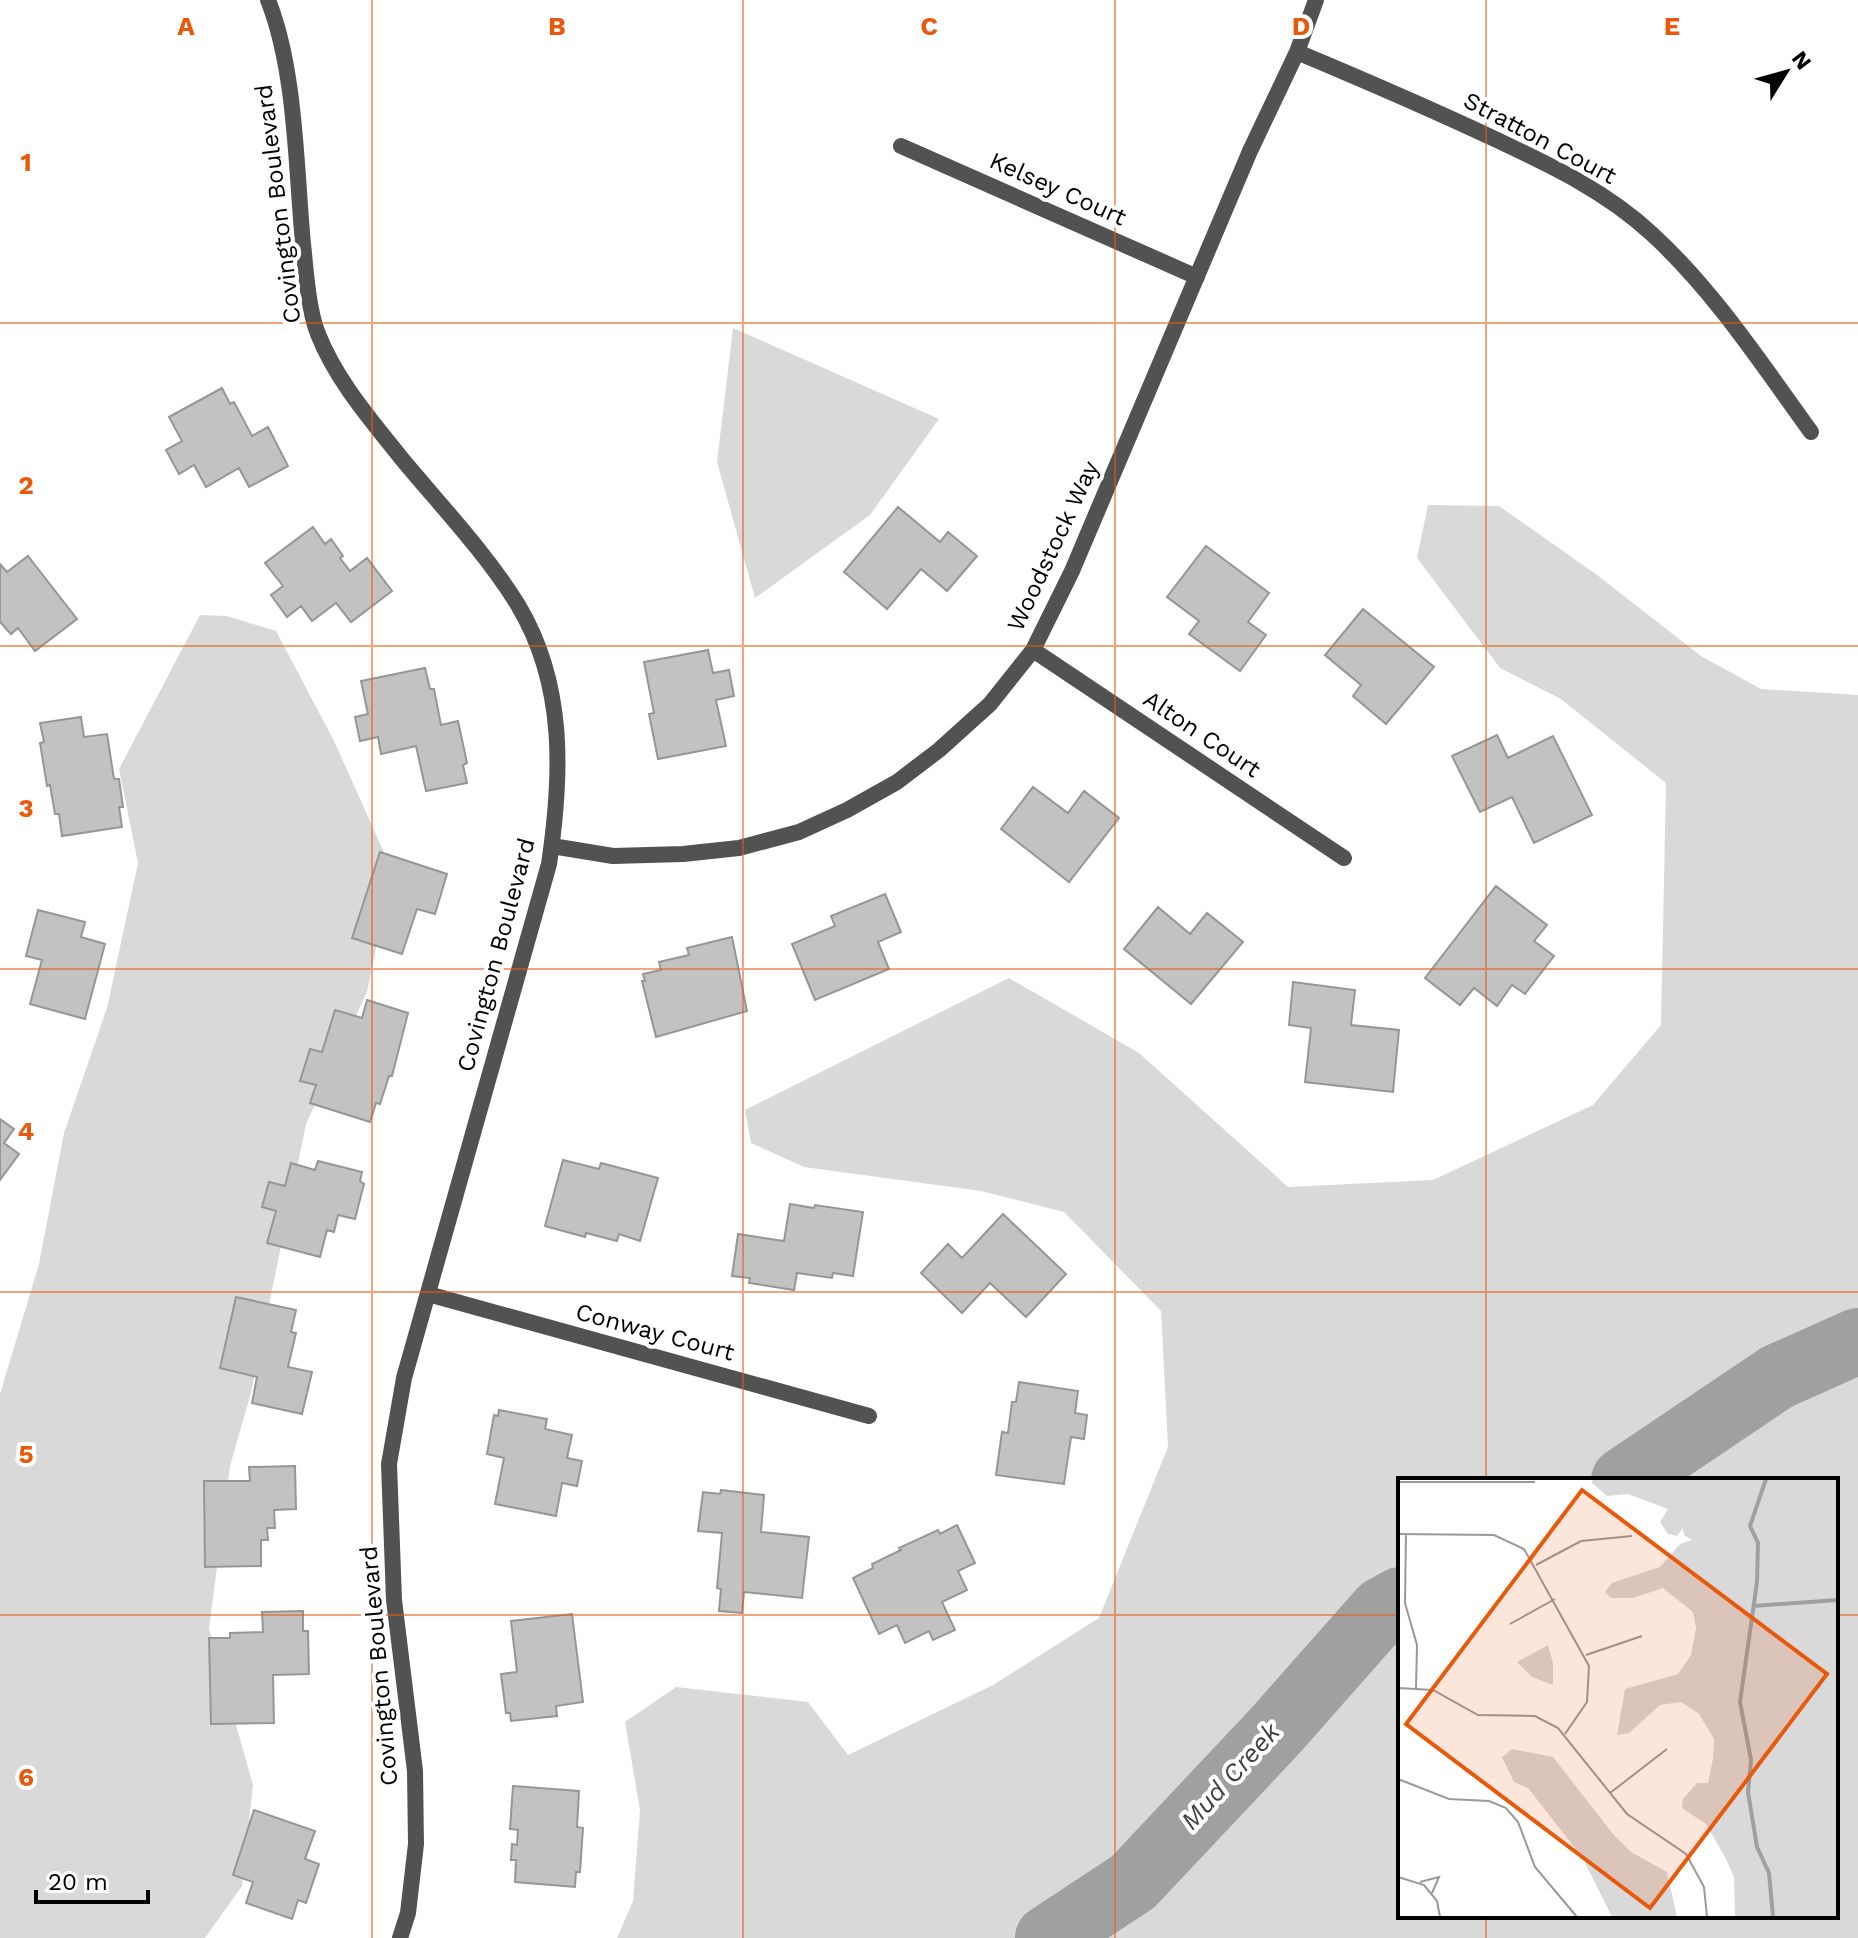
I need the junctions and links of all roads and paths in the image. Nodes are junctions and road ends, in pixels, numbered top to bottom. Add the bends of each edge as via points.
1 (268, 0) edge
2 (1316, 0) edge
3 (1297, 52) junction
4 (901, 146) dead end
5 (1197, 277) junction
6 (1811, 432) dead end
7 (1033, 650) junction
8 (552, 846) junction
9 (1344, 858) dead end
10 (428, 1294) junction
11 (869, 1416) dead end
12 (400, 1938) edge

1 - 8 street, Covington Boulevard via 287,65 306,271 317,332 366,415 484,559 529,626 556,716 559,786
2 - 3 street, Woodstock Way
3 - 5 street, Woodstock Way
3 - 6 street, Stratton Court via 1431,108 1596,190 1689,271
4 - 5 street, Kelsey Court
5 - 7 street, Woodstock Way
7 - 8 street, Woodstock Way via 990,704 928,758 884,789 799,832 739,848 683,854 613,856
7 - 9 street, Alton Court
8 - 10 street, Covington Boulevard
10 - 11 street, Conway Court
10 - 12 street, Covington Boulevard via 404,1378 389,1464 394,1600 415,1771 416,1844

